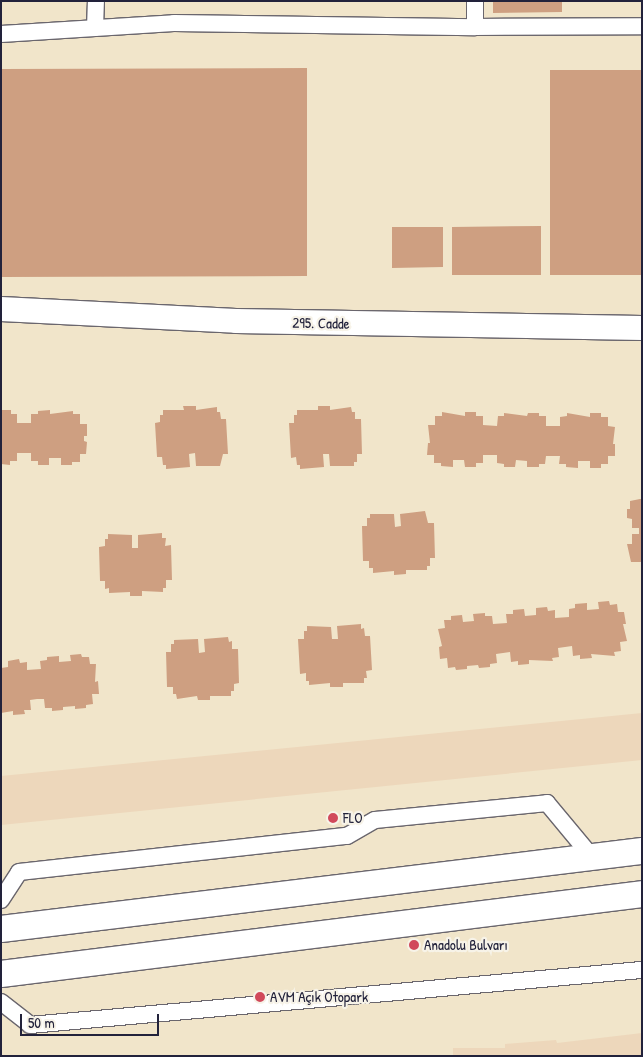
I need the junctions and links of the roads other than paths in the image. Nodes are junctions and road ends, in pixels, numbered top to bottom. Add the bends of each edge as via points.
1 (96, 1) edge
2 (475, 1) edge
3 (642, 26) edge
4 (95, 28) junction
5 (475, 28) junction
6 (1, 34) edge
7 (1, 309) edge
8 (642, 328) edge
9 (642, 851) edge
10 (592, 857) junction
11 (642, 894) edge
12 (1, 900) edge
13 (1, 929) edge
14 (642, 970) edge
15 (1, 974) edge
16 (1, 1002) edge

1 - 4 street
2 - 5 street
3 - 5 street
4 - 5 street via 174,23
4 - 6 street
7 - 8 street, 295. Cadde via 217,320
9 - 10 main road
10 - 12 street via 547,803 375,820 347,836 19,872
10 - 13 main road
11 - 15 main road
14 - 16 street via 30,1025

